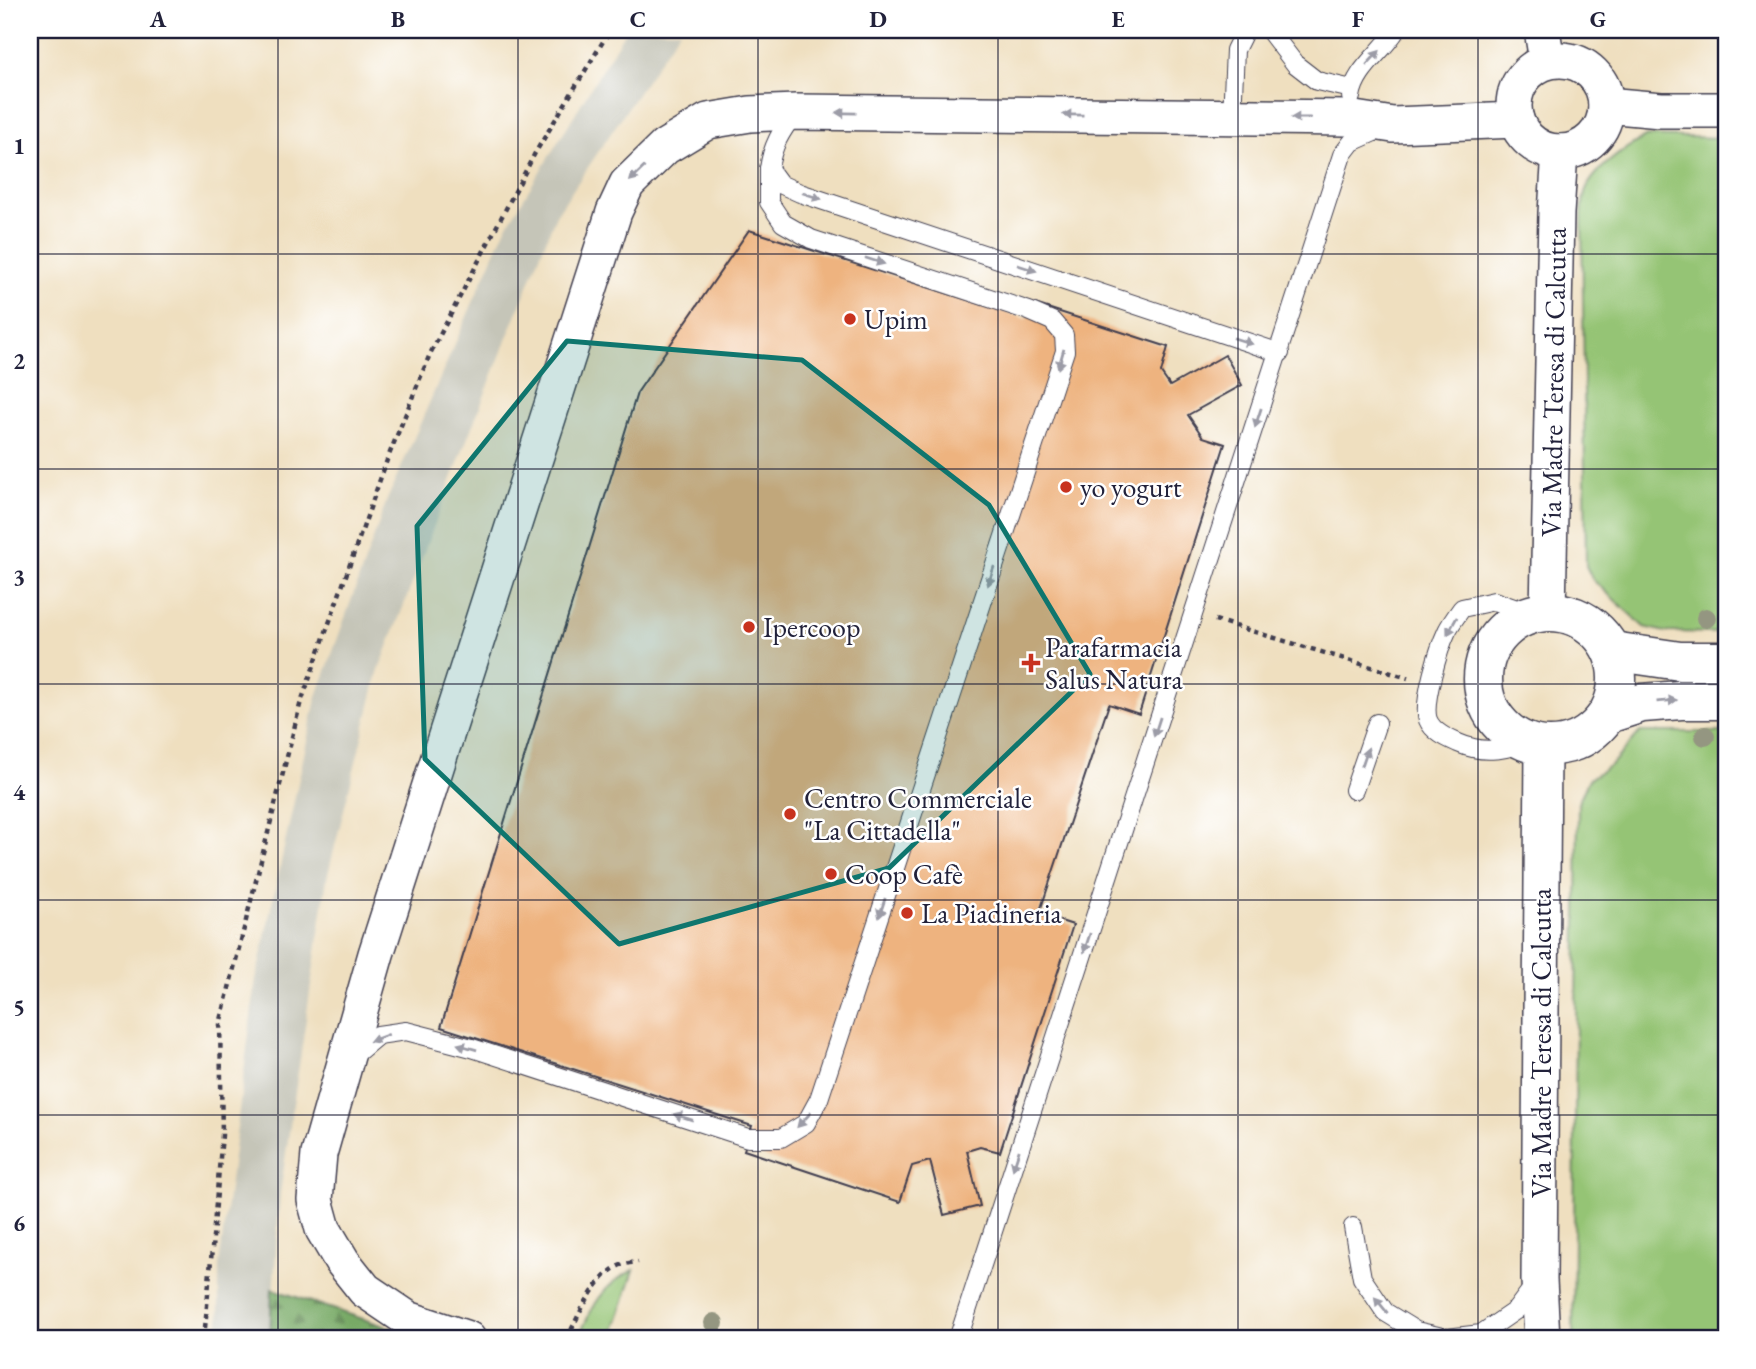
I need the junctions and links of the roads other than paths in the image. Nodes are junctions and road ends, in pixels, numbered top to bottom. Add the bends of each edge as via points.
1 (1245, 30) edge
2 (1269, 30) edge
3 (1396, 30) edge
4 (1545, 46) edge
5 (1350, 103) junction
6 (1606, 105) junction
7 (1726, 110) edge
8 (796, 112) junction
9 (1232, 117) junction
10 (1516, 120) junction
11 (1393, 125) junction
12 (1560, 152) junction
13 (769, 169) junction
14 (1280, 353) junction
15 (1539, 613) junction
16 (1612, 651) junction
17 (1726, 661) edge
18 (1726, 700) edge
19 (1608, 714) junction
20 (1377, 723) dead end
21 (1535, 745) junction
22 (1354, 790) dead end
23 (339, 1080) junction
24 (1353, 1227) dead end
25 (1539, 1280) junction
26 (468, 1339) edge
27 (958, 1339) edge
28 (1542, 1339) edge

1 - 9 lane via 1235,50
2 - 5 lane via 1295,64
5 -> 3 lane via 1366,64
4 - 6 street via 1561,60 1588,69 1601,85
4 - 10 street via 1516,91
5 -> 9 street
5 - 11 street
6 - 7 street
6 - 12 street via 1605,120 1588,144
9 -> 8 street
8 - 13 lane via 771,151
8 -> 23 street via 708,121 665,148 627,184 605,239
10 - 11 street
10 - 12 street via 1532,144
11 - 14 lane via 1352,142 1342,155
12 - 15 street, Via Madre Teresa di Calcutta
13 -> 14 lane via 780,184 800,193
13 -> 23 lane via 769,202 783,223 811,239 1052,321 1064,335 1065,351 819,1099 806,1123 781,1138 748,1138 406,1031 378,1035 355,1052
14 -> 27 lane
15 - 16 street via 1567,614 1585,622 1601,634
15 - 21 street via 1502,631 1485,660 1482,677 1483,694 1499,724
15 -> 21 lane via 1494,601 1462,608 1447,632 1425,702 1429,722 1442,735 1465,746 1498,751
16 - 17 street via 1680,661
16 - 19 street via 1618,683
19 -> 18 street via 1642,703
19 - 21 street via 1581,740 1562,746
22 -> 20 lane
21 - 25 street, Via Madre Teresa di Calcutta
23 - 26 street via 319,1154 315,1200 323,1229 365,1290 408,1318
25 -> 24 lane via 1516,1310 1481,1334 1447,1338 1416,1331 1385,1312 1362,1278
25 - 28 street, Via Madre Teresa di Calcutta

